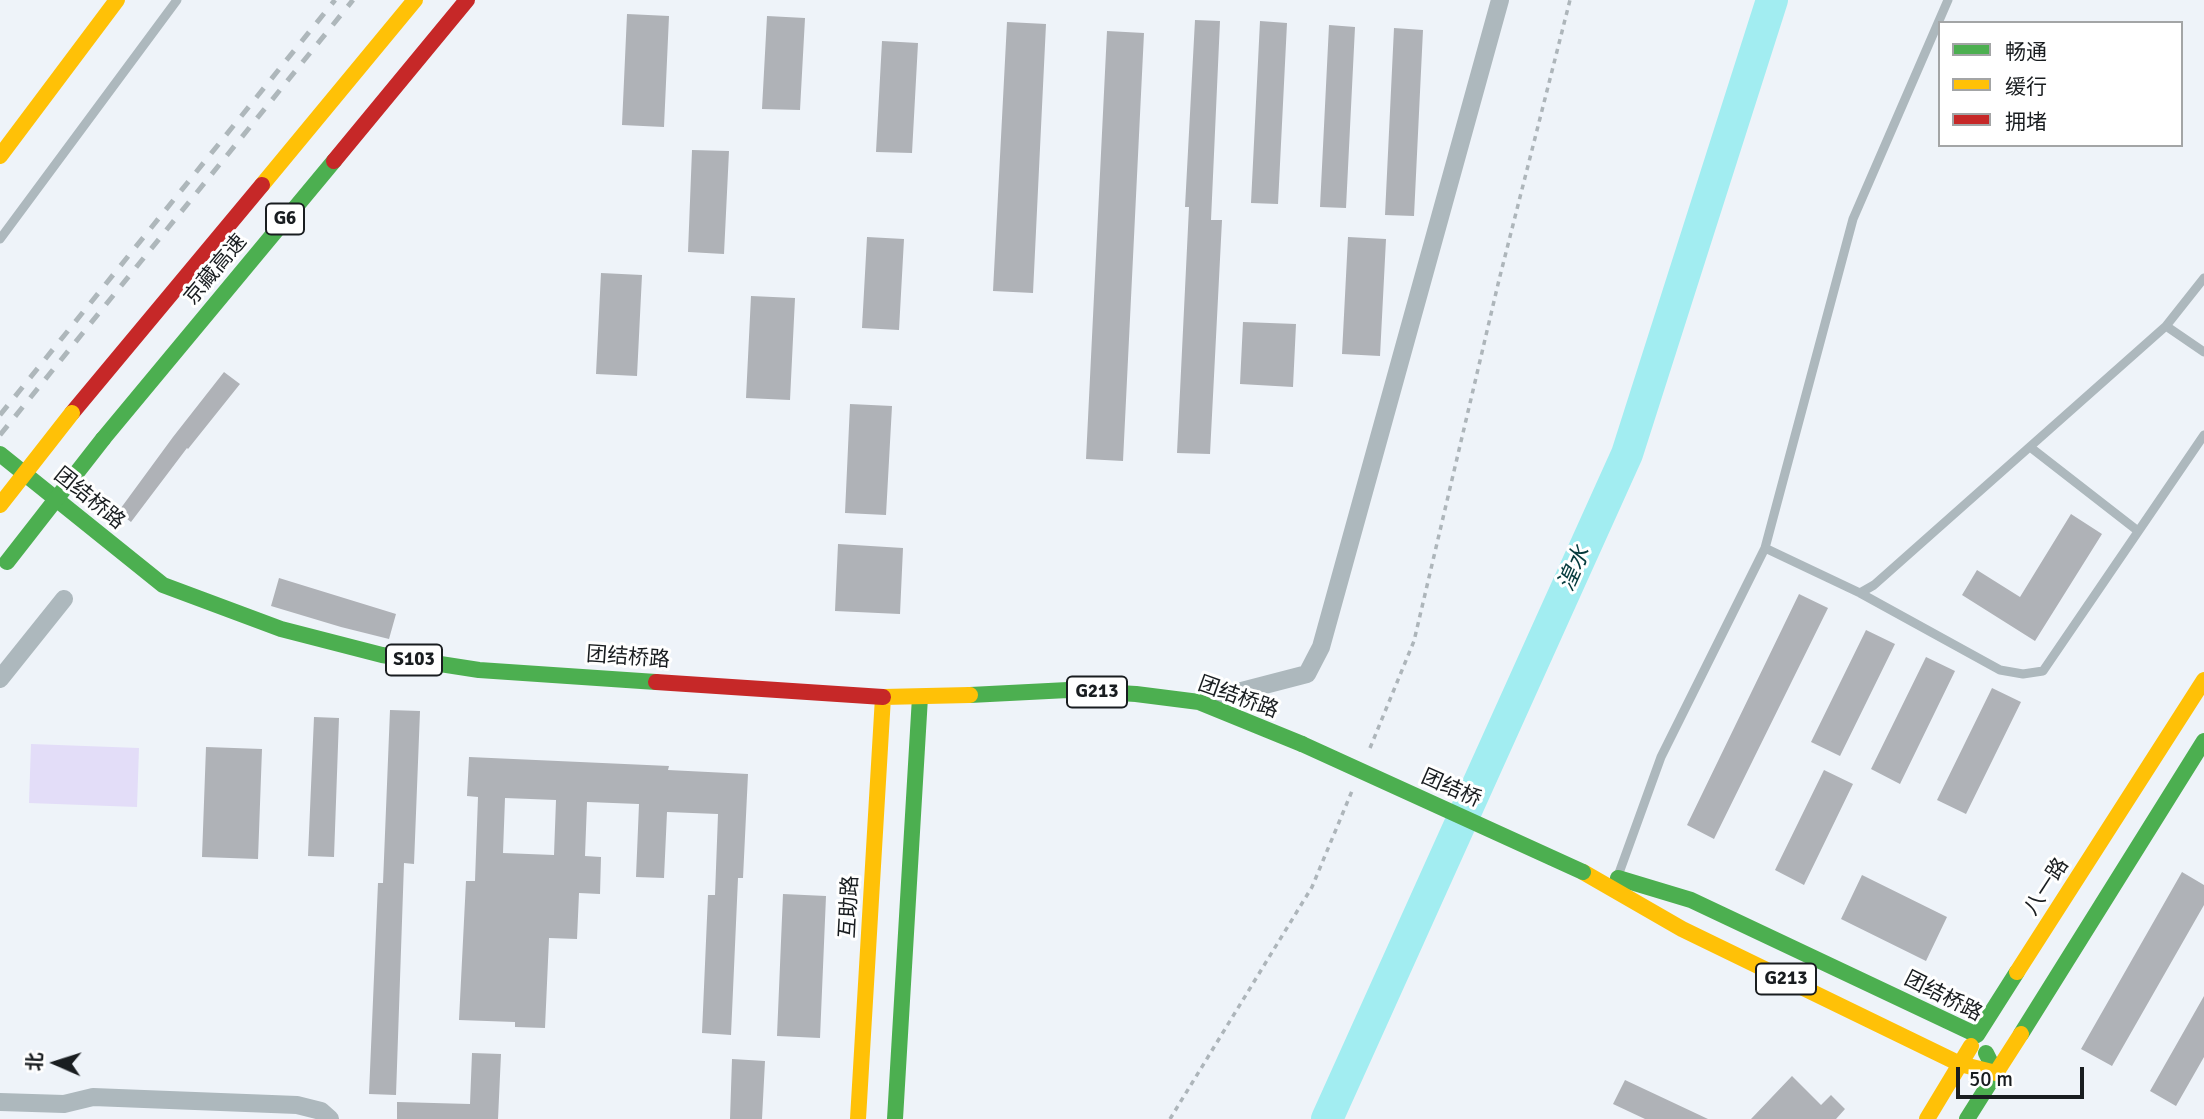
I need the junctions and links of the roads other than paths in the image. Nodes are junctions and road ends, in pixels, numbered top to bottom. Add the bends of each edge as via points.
1 (117, 0) edge
2 (177, 0) edge
3 (415, 0) edge
4 (467, 0) edge
5 (1500, 0) edge
6 (1948, 0) edge
7 (1939, 21) edge
8 (1938, 23) edge
9 (0, 156) edge
10 (0, 239) edge
11 (2204, 278) edge
12 (2166, 326) junction
13 (2204, 352) edge
14 (2204, 435) edge
15 (2030, 447) junction
16 (0, 454) edge
17 (0, 505) edge
18 (2138, 531) junction
19 (1765, 548) junction
20 (4, 566) edge
21 (1860, 593) junction
22 (64, 599) dead end
23 (0, 679) edge
24 (2204, 680) edge
25 (883, 696) junction
26 (920, 697) junction
27 (1199, 702) junction
28 (2204, 741) edge
29 (1302, 744) joint
30 (1583, 872) junction
31 (1617, 877) junction
32 (1977, 1035) junction
33 (1960, 1064) junction
34 (1996, 1073) junction
35 (0, 1102) edge
36 (330, 1119) edge
37 (858, 1119) edge
38 (895, 1119) edge
39 (1927, 1119) edge
40 (1967, 1119) edge

1 - 9 main road
2 - 10 lane
3 - 17 main road, 京藏高速 / G6, bridge
4 - 20 main road, 京藏高速 / G6, bridge via 103,439
5 - 27 street via 1321,647 1307,674
6 - 7 lane
8 - 19 lane via 1853,219
11 - 12 lane
12 - 13 lane
12 - 15 lane
14 - 18 lane
15 - 18 lane
15 - 21 lane
16 - 25 main road, 团结桥路 / S103 via 163,586 281,629 382,655 479,670
18 - 21 lane via 2043,671 2013,673 1988,665
19 - 21 lane
19 - 31 lane via 1661,757
22 - 23 street
24 - 32 main road, 八一路
25 - 26 main road, 团结桥路 / G213
25 - 37 main road, 互助路
26 - 27 main road, 团结桥路 / G213 via 1068,690
26 - 38 main road
27 - 29 main road, 团结桥路 / G213
28 - 34 main road
29 - 30 main road, 团结桥 / G213, bridge
30 - 31 main road, 团结桥路 / G213
30 - 33 main road, G213 via 1682,929
31 - 32 main road, 团结桥路 / G213 via 1691,900
32 - 33 main road, 八一路
32 - 34 main road, 团结桥路
33 - 34 main road, G213
33 - 39 main road, 八一路
34 - 40 main road
35 - 36 street via 64,1104 93,1097 297,1105 321,1111

